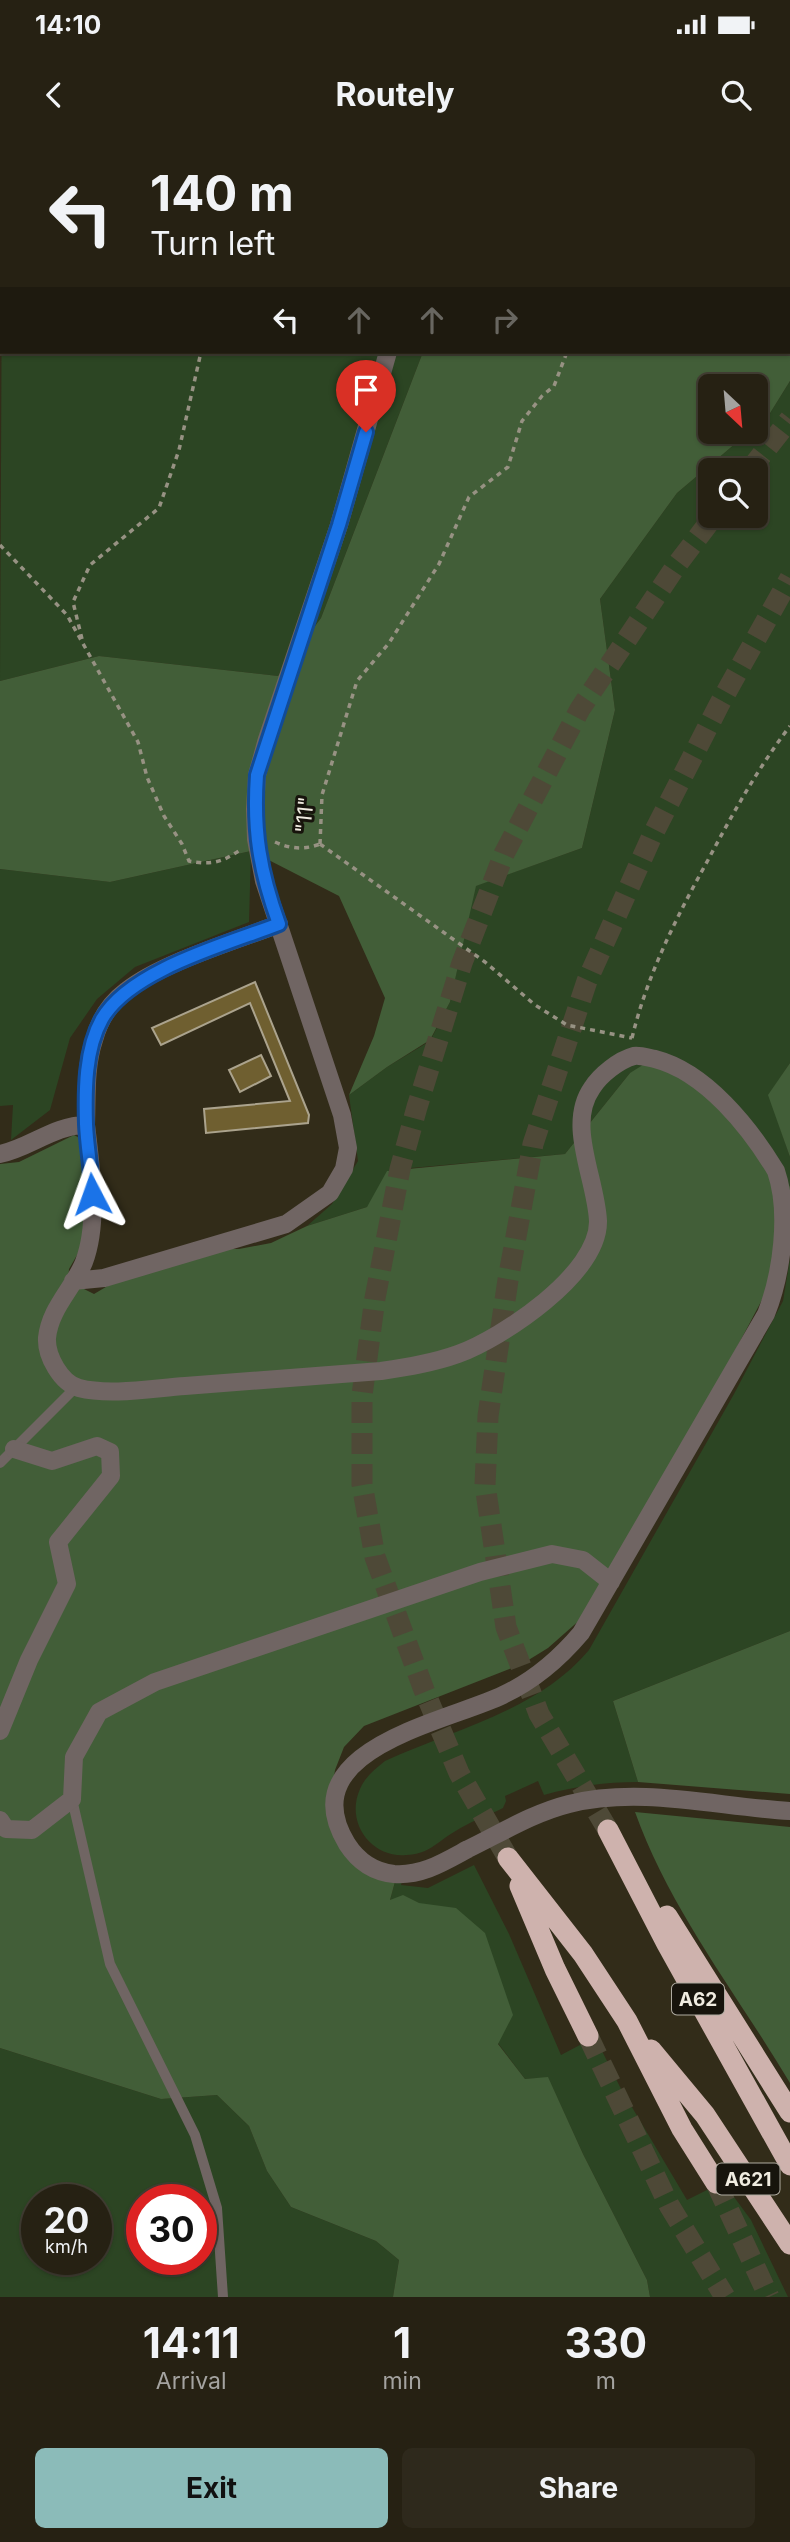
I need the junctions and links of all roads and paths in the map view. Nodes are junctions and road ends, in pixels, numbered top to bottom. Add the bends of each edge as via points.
1 (201, 354) edge
2 (387, 354) edge
3 (566, 354) edge
4 (0, 545) edge
5 (84, 646) junction
6 (790, 726) edge
7 (256, 839) junction
8 (320, 844) junction
9 (279, 924) junction
10 (632, 1038) junction
11 (635, 1056) junction
12 (86, 1125) junction
13 (0, 1154) edge
14 (73, 1281) junction
15 (76, 1387) junction
16 (15, 1449) junction
17 (0, 1463) edge
18 (611, 1582) junction
19 (0, 1731) edge
20 (72, 1799) junction
21 (790, 1811) edge
22 (0, 1820) edge
23 (627, 2021) junction
24 (588, 2036) tunnel mouth
25 (790, 2112) edge
26 (790, 2165) edge
27 (716, 2183) tunnel mouth
28 (790, 2244) edge
29 (223, 2297) edge

1 - 5 path via 179,450 159,508 90,565 73,602
2 - 7 street via 339,525 257,775
3 - 8 path, "11" via 554,386 522,421 508,467 469,497 439,564 389,643 357,681 322,795
4 - 5 path via 67,615
5 - 7 path via 138,742 147,777 189,861 226,860
6 - 10 path via 765,759 689,894 640,1006
7 - 8 path, "11" via 286,847
7 - 9 street
8 - 10 path via 567,1025
9 - 12 street via 176,964 138,982 116,1000 102,1019 91,1048
9 - 14 street via 342,1115 348,1149 344,1169 330,1193 286,1224 104,1278
10 - 11 path
11 - 15 street via 612,1068 592,1088 581,1114 598,1224 594,1245 578,1269 507,1329 459,1354 381,1371 143,1389
11 - 18 street via 668,1063 700,1083 755,1137 786,1195 788,1232 779,1282 766,1314
12 - 13 street via 64,1128
12 - 14 street via 92,1209 84,1262
14 - 15 street via 52,1314 47,1339 49,1355 60,1374
15 - 16 lane
16 - 17 lane
16 - 19 street via 52,1461 97,1446 110,1452 111,1476 58,1542 67,1584
18 - 20 street via 583,1560 552,1554 480,1572 155,1682 99,1712 74,1757
18 - 21 street via 581,1633 535,1678 386,1742 348,1769 338,1788 336,1811 353,1852 379,1871 418,1872 554,1808 613,1798
20 - 22 street via 32,1830 6,1829
20 - 29 lane via 110,1964 195,2135 217,2208
23 - 24 highway via 583,1954 508,1858
23 - 27 highway via 682,2129
23 - 28 highway, Α621 via 705,2115
25 - 26 highway, Α62 via 640,1872 608,1830

